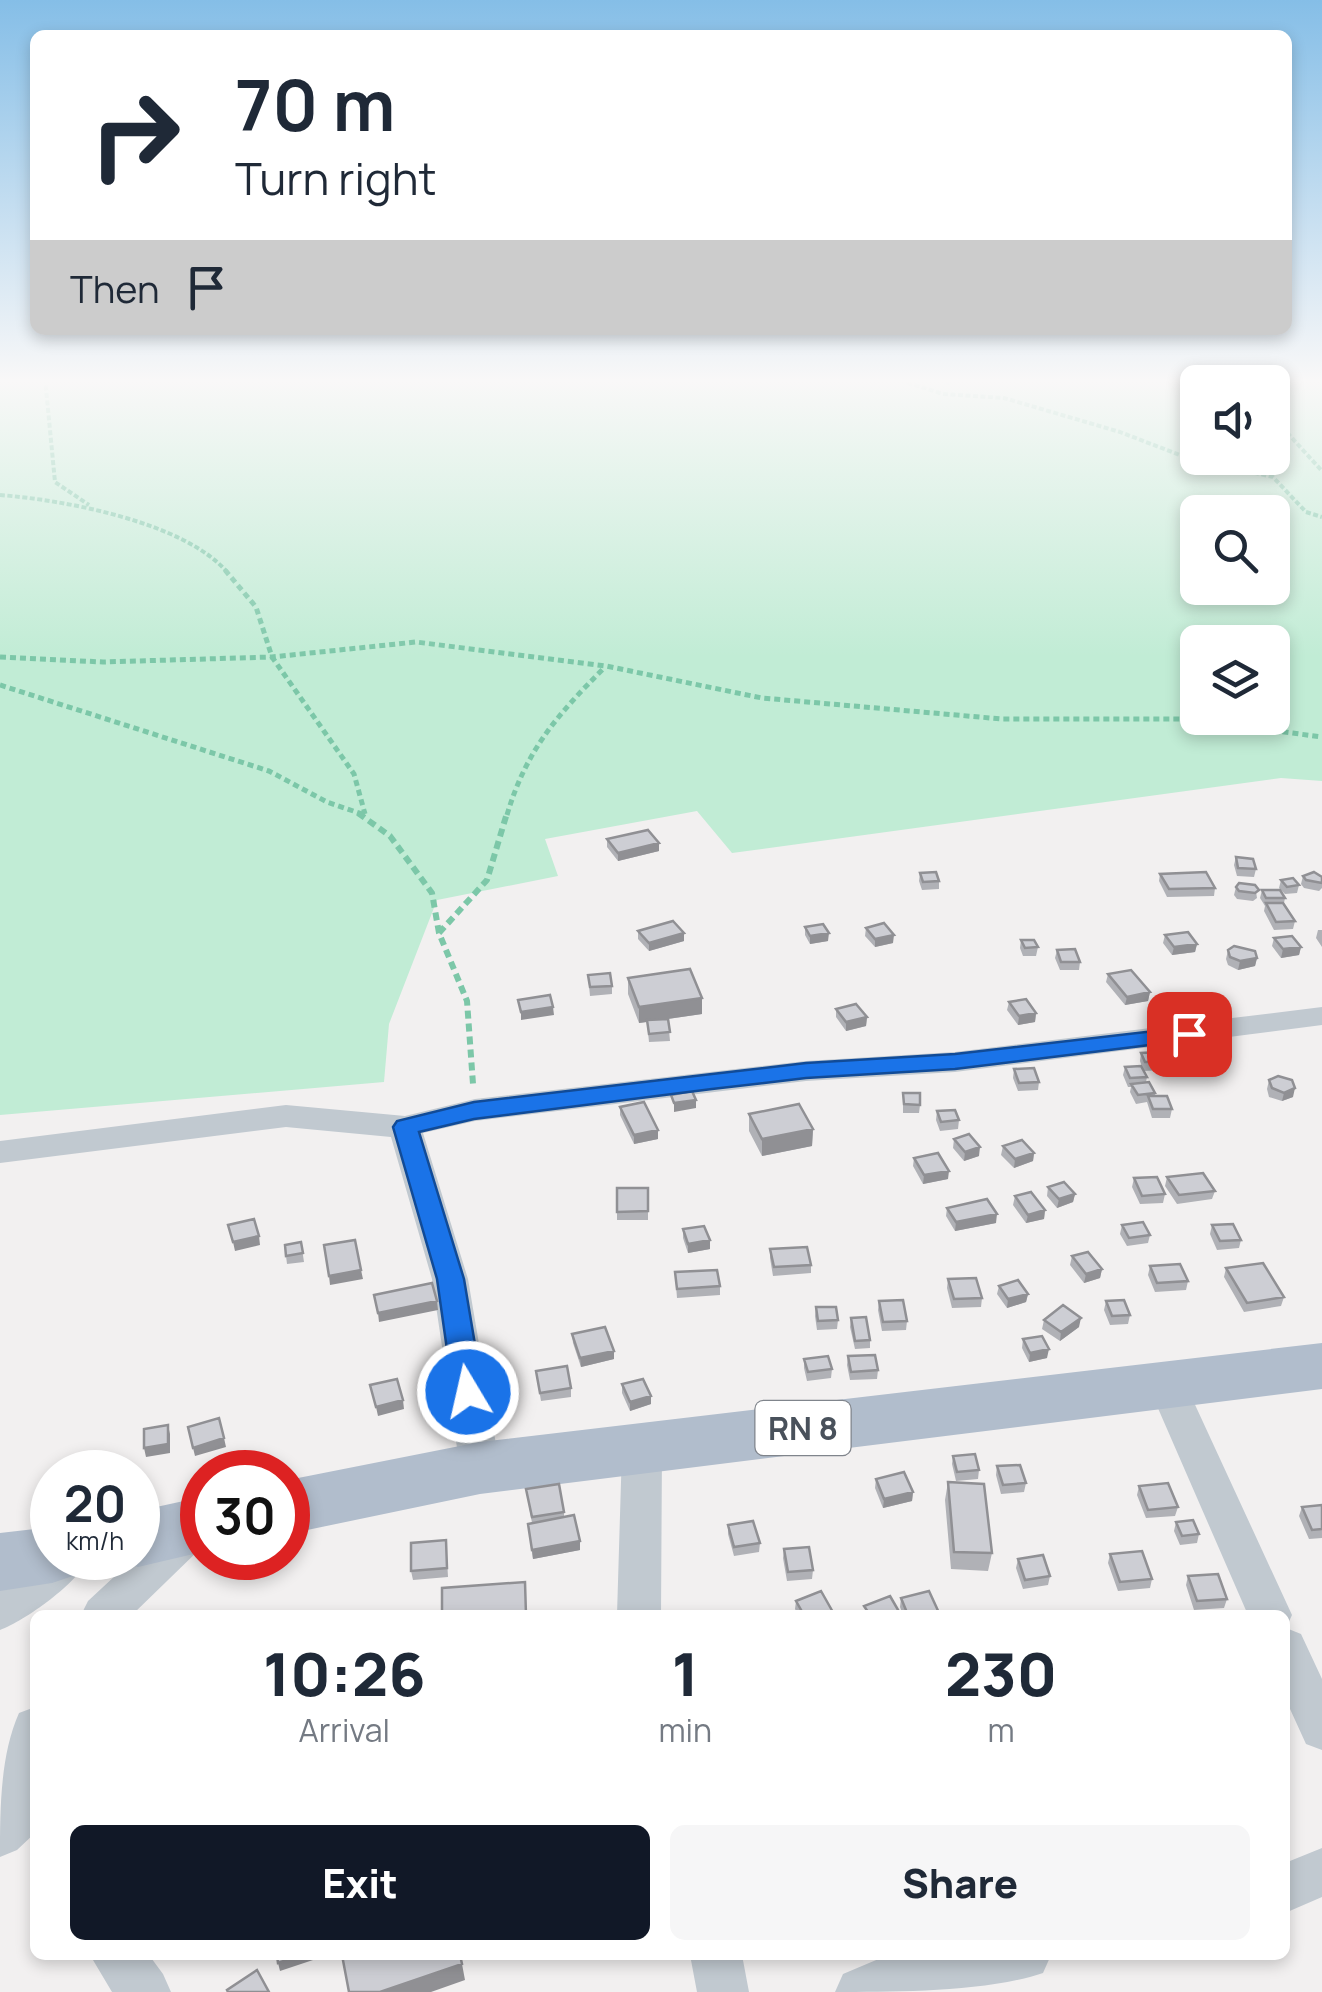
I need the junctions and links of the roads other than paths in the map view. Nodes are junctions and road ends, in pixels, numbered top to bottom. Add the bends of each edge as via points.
1 (1322, 1016) edge
2 (406, 1127) junction
3 (0, 1152) edge
4 (1322, 1366) edge
5 (1166, 1383) junction
6 (642, 1448) junction
7 (480, 1468) junction
8 (310, 1503) edge
9 (178, 1530) edge
10 (30, 1559) edge
11 (0, 1562) edge
12 (39, 1580) edge
13 (0, 1610) edge
14 (108, 1610) edge
15 (638, 1610) edge
16 (1268, 1610) edge
17 (1290, 1659) edge
18 (1322, 1729) edge
19 (30, 1760) edge
20 (20, 1825) edge
21 (1322, 1872) edge
22 (1290, 1886) edge
23 (120, 1960) edge
24 (717, 1960) edge
25 (979, 1960) edge
26 (145, 1992) edge
27 (723, 1992) edge
28 (861, 1992) edge

1 - 2 street via 1086,1048 806,1071 474,1110
2 - 3 street via 286,1116
2 - 7 street via 450,1279
4 - 5 main road, RN 8
5 - 6 main road, RN 8
5 - 16 street
6 - 7 main road, RN 8
6 - 15 street
7 - 8 main road, RN 8
9 - 14 street
10 - 11 main road
12 - 13 street
17 - 18 street
19 - 20 street
21 - 22 street
23 - 26 street
24 - 27 street
25 - 28 street via 924,1966

